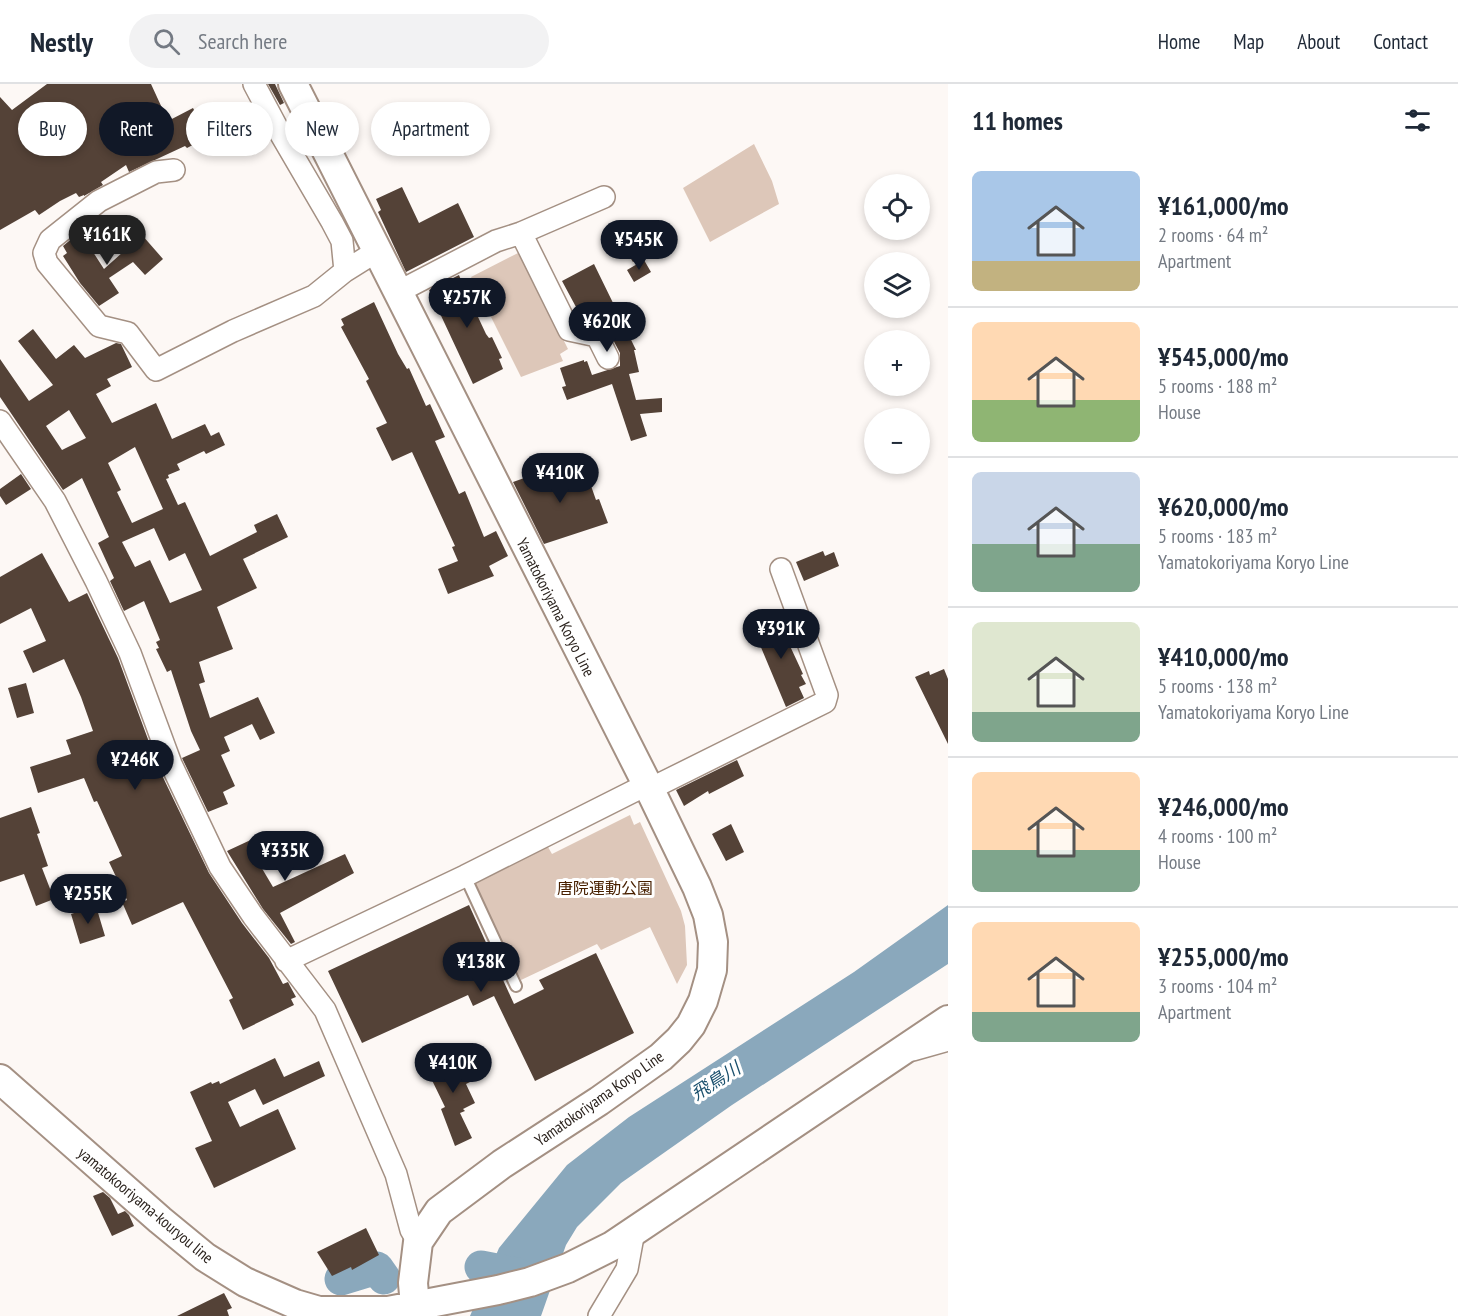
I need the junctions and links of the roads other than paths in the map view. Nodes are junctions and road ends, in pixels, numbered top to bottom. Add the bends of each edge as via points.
1 (254, 84) edge
2 (293, 84) edge
3 (174, 170) dead end
4 (604, 197) dead end
5 (521, 233) junction
6 (377, 251) junction
7 (345, 271) junction
8 (398, 292) junction
9 (608, 357) dead end
10 (0, 421) edge
11 (782, 569) dead end
12 (648, 787) junction
13 (465, 876) junction
14 (286, 961) junction
15 (516, 986) dead end
16 (948, 1020) edge
17 (948, 1040) edge
18 (898, 1054) junction
19 (0, 1078) edge
20 (623, 1239) junction
21 (418, 1242) junction
22 (415, 1311) edge
23 (599, 1316) edge

1 - 7 street via 342,241
2 - 6 main road, Yamatokoriyama Koryo Line
3 - 7 street via 156,172 99,201 50,240 44,253 47,263 99,326 128,333 156,370 232,331 314,296
4 - 5 street
5 - 8 street via 496,241
5 - 9 street via 569,330 597,336
6 - 7 street
6 - 8 main road, Yamatokoriyama Koryo Line
8 - 12 main road, Yamatokoriyama Koryo Line
10 - 14 street via 55,501 96,581 130,653 171,764 220,867
11 - 12 street via 827,695 825,702
12 - 13 street
12 - 21 main road, Yamatokoriyama Koryo Line via 697,887 713,942 712,970 691,1025 661,1057 439,1211
13 - 14 street
13 - 15 lane
14 - 21 street via 325,1010 396,1174
16 - 18 main road
17 - 18 street
18 - 20 main road
19 - 22 main road, yamatokooriyama-kouryou line via 169,1228 245,1282 319,1311
20 - 22 main road via 568,1268 530,1282
20 - 23 street via 627,1269
21 - 22 main road, Yamatokoriyama Koryo Line via 413,1283

